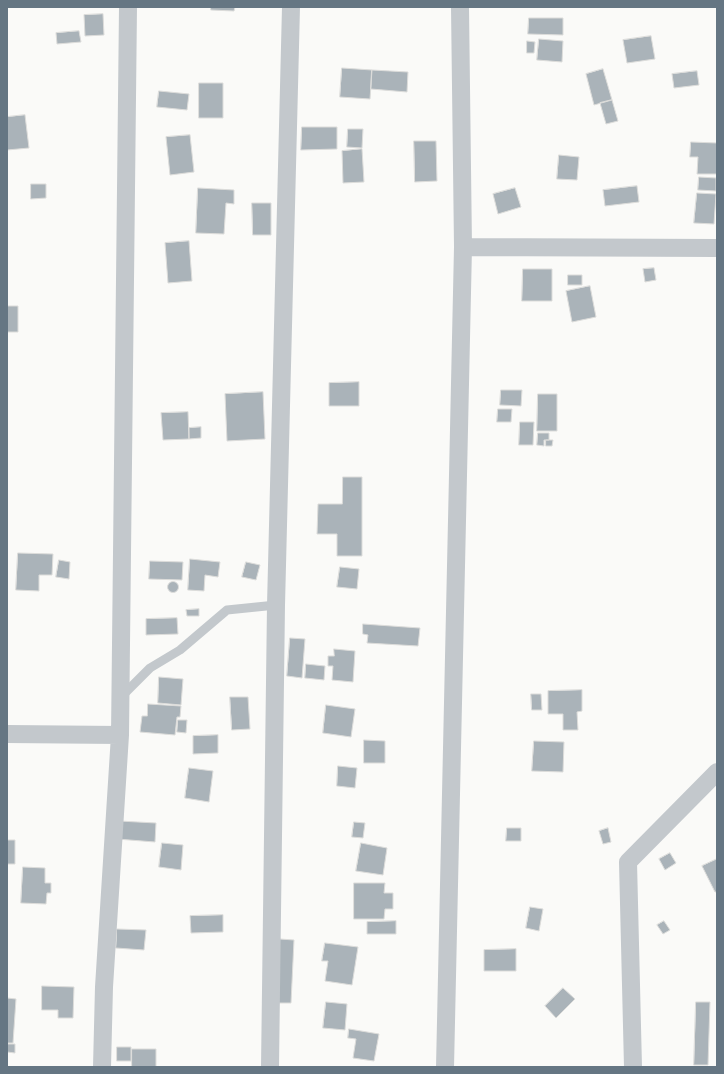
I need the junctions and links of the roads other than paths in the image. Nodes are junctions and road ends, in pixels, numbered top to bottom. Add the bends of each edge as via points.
1 (128, 7) edge
2 (291, 7) edge
3 (460, 7) edge
4 (463, 247) junction
5 (717, 248) edge
6 (276, 605) junction
7 (121, 697) junction
8 (7, 734) edge
9 (120, 735) junction
10 (717, 772) edge
11 (102, 1067) edge
12 (270, 1067) edge
13 (445, 1067) edge
14 (633, 1067) edge

1 - 7 street
2 - 6 street
3 - 4 street
4 - 5 street
4 - 13 street
6 - 7 lane via 227,610 180,650 150,668
6 - 12 street
7 - 9 street
8 - 9 street
9 - 11 street via 104,987
10 - 14 street via 628,862

